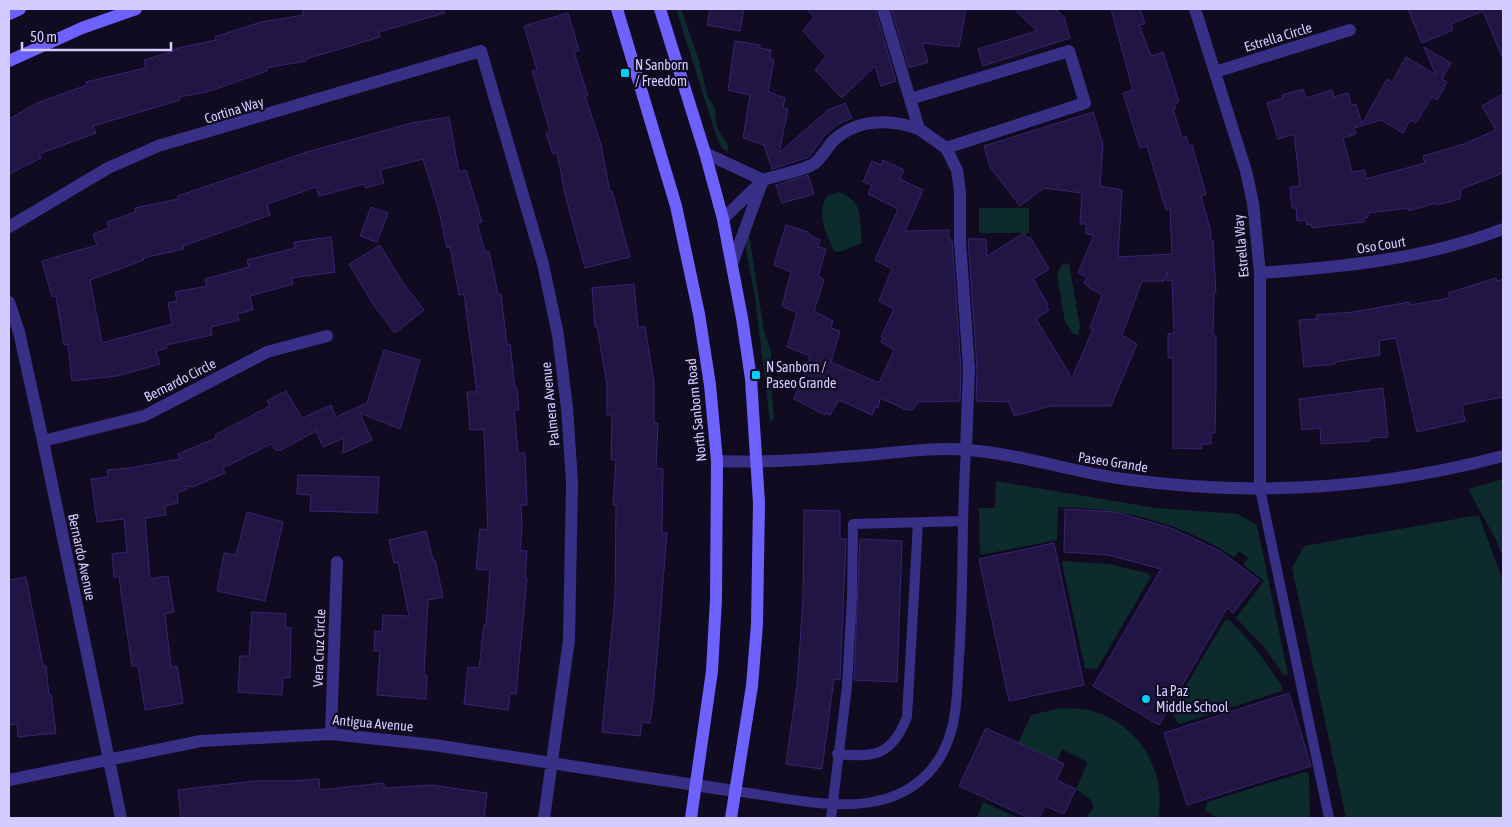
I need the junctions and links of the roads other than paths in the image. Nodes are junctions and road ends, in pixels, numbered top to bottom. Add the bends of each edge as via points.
1 (20, 9) edge
2 (136, 9) edge
3 (617, 9) edge
4 (660, 9) edge
5 (882, 9) edge
6 (1195, 9) edge
7 (9, 14) edge
8 (1350, 30) dead end
9 (481, 51) joint
10 (9, 61) edge
11 (1215, 72) junction
12 (910, 99) junction
13 (918, 129) junction
14 (946, 148) junction
15 (706, 153) junction
16 (763, 180) junction
17 (722, 219) junction
18 (9, 227) edge
19 (1503, 228) edge
20 (732, 264) junction
21 (1260, 273) junction
22 (9, 302) edge
23 (327, 336) dead end
24 (43, 441) junction
25 (966, 450) junction
26 (1503, 456) edge
27 (717, 461) junction
28 (756, 463) junction
29 (1260, 488) junction
30 (963, 521) junction
31 (918, 523) junction
32 (337, 562) dead end
33 (331, 734) junction
34 (837, 754) junction
35 (109, 758) junction
36 (552, 764) junction
37 (9, 780) edge
38 (694, 786) junction
39 (734, 791) junction
40 (832, 803) junction
41 (121, 818) edge
42 (544, 818) edge
43 (691, 818) edge
44 (731, 818) edge
45 (831, 818) edge
46 (1329, 818) edge

1 - 7 main road
2 - 10 main road via 82,28
3 - 27 main road, North Sanborn Road via 678,215 699,314
4 - 15 main road
5 - 12 street
6 - 11 street, Estrella Way
8 - 11 street, Estrella Circle
9 - 18 street, Cortina Way via 158,146 108,168
9 - 36 street, Palmera Avenue via 543,264 558,335 567,408 572,482 570,640
11 - 21 street, Estrella Way via 1246,171 1253,203
12 - 13 street
12 - 14 street via 1069,51 1085,103
13 - 14 street
13 - 16 street via 888,121 858,126 844,132 812,165
14 - 25 street via 957,170 960,192 969,377
15 - 16 street
15 - 17 main road
16 - 17 street
16 - 20 street
17 - 20 main road
19 - 21 street, Oso Court via 1420,254 1329,268
20 - 28 main road via 751,379
21 - 29 street, Estrella Way
22 - 24 street, Bernardo Avenue via 19,332
23 - 24 street, Bernardo Circle via 267,352 144,416
24 - 35 street, Bernardo Avenue
25 - 28 street, Paseo Grande via 908,451
25 - 29 street, Paseo Grande via 1139,482
25 - 30 lane
26 - 29 street, Paseo Grande via 1393,480 1321,488
27 - 28 street, Paseo Grande
27 - 38 main road, North Sanborn Road via 712,671
28 - 39 main road via 760,556 757,624 752,686
29 - 46 lane
30 - 31 lane
30 - 40 lane via 963,600 957,695 951,731 943,753 920,781 897,795 867,803
31 - 34 lane via 908,717 898,737 883,751 867,756
31 - 34 lane via 853,524 847,686
32 - 33 street, Vera Cruz Circle
33 - 35 street, Antigua Avenue via 201,741
33 - 36 street, Antigua Avenue via 398,740
34 - 40 lane
35 - 37 street, Antigua Avenue
35 - 41 street, Bernardo Avenue
36 - 38 street, Antigua Avenue
36 - 42 street, Palmera Avenue
38 - 39 street, Antigua Avenue
38 - 43 main road, North Sanborn Road
39 - 40 lane
39 - 44 main road
40 - 45 lane

